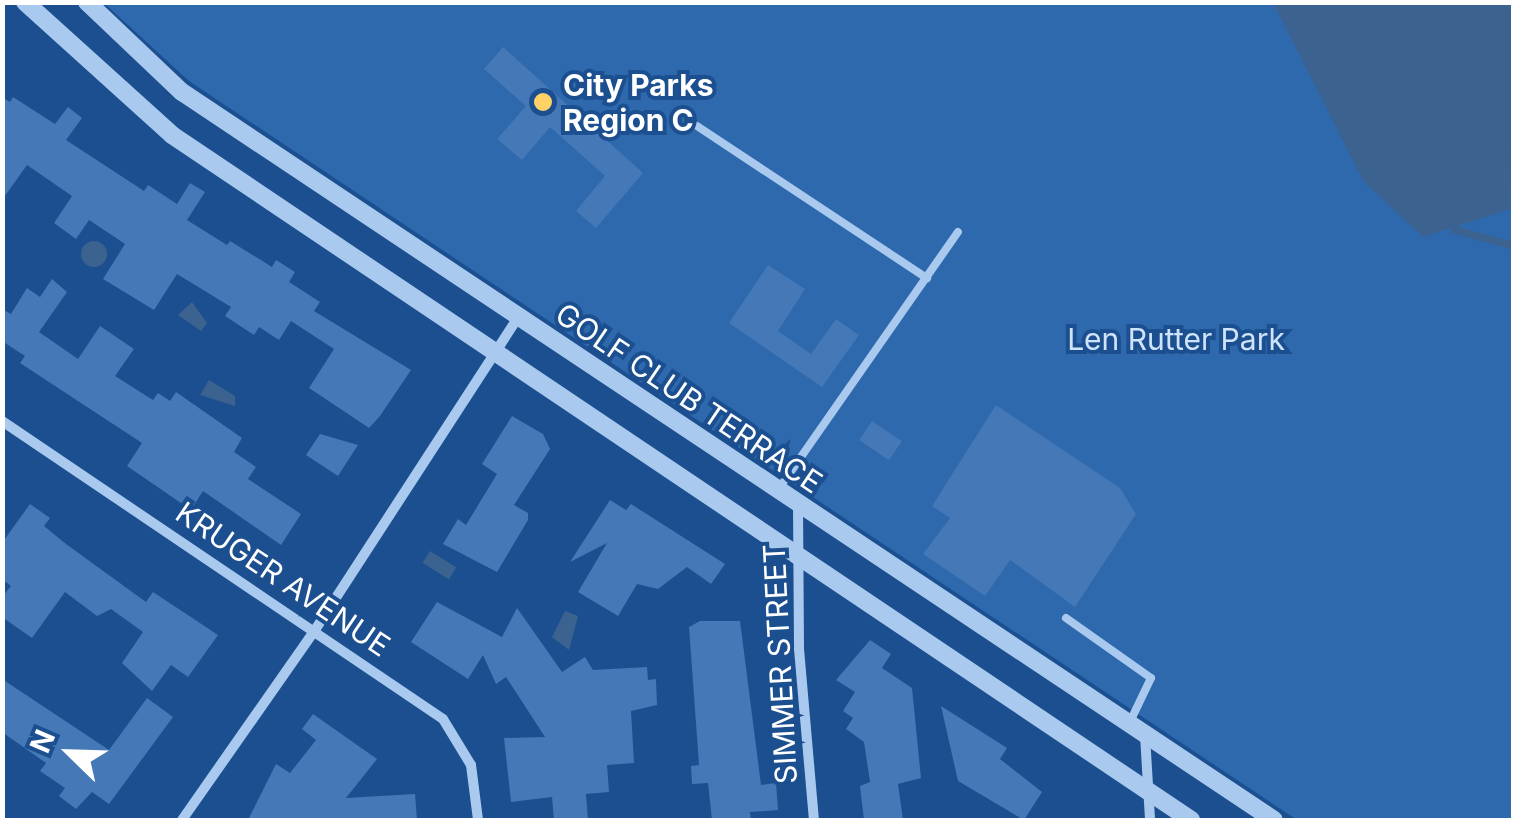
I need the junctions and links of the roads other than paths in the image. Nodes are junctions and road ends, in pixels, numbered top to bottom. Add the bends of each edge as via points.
1 (25, 2) edge
2 (86, 2) edge
3 (697, 126) dead end
4 (958, 232) dead end
5 (926, 278) junction
6 (519, 316) junction
7 (496, 356) junction
8 (2, 421) edge
9 (778, 491) junction
10 (798, 505) junction
11 (800, 556) junction
12 (1066, 618) dead end
13 (315, 630) junction
14 (1137, 729) junction
15 (1148, 791) junction
16 (182, 820) edge
17 (478, 820) edge
18 (814, 820) edge
19 (1150, 820) edge
20 (1192, 820) edge
21 (1274, 820) edge

1 - 7 street via 172,135
2 - 6 street, GOLF CLUB TERRACE via 182,92
3 - 5 lane
4 - 5 lane
5 - 9 lane
6 - 7 street
6 - 9 street, GOLF CLUB TERRACE
7 - 11 street
7 - 13 street
8 - 13 street, KRUGER AVENUE
9 - 10 street, GOLF CLUB TERRACE
10 - 11 street, SIMMER STREET
10 - 14 street, GOLF CLUB TERRACE
11 - 15 street
11 - 18 street, SIMMER STREET via 799,648
12 - 14 lane via 1151,678
13 - 16 street
13 - 17 street, KRUGER AVENUE via 456,732 471,765
14 - 15 street
14 - 21 street, GOLF CLUB TERRACE
15 - 19 street
15 - 20 street

